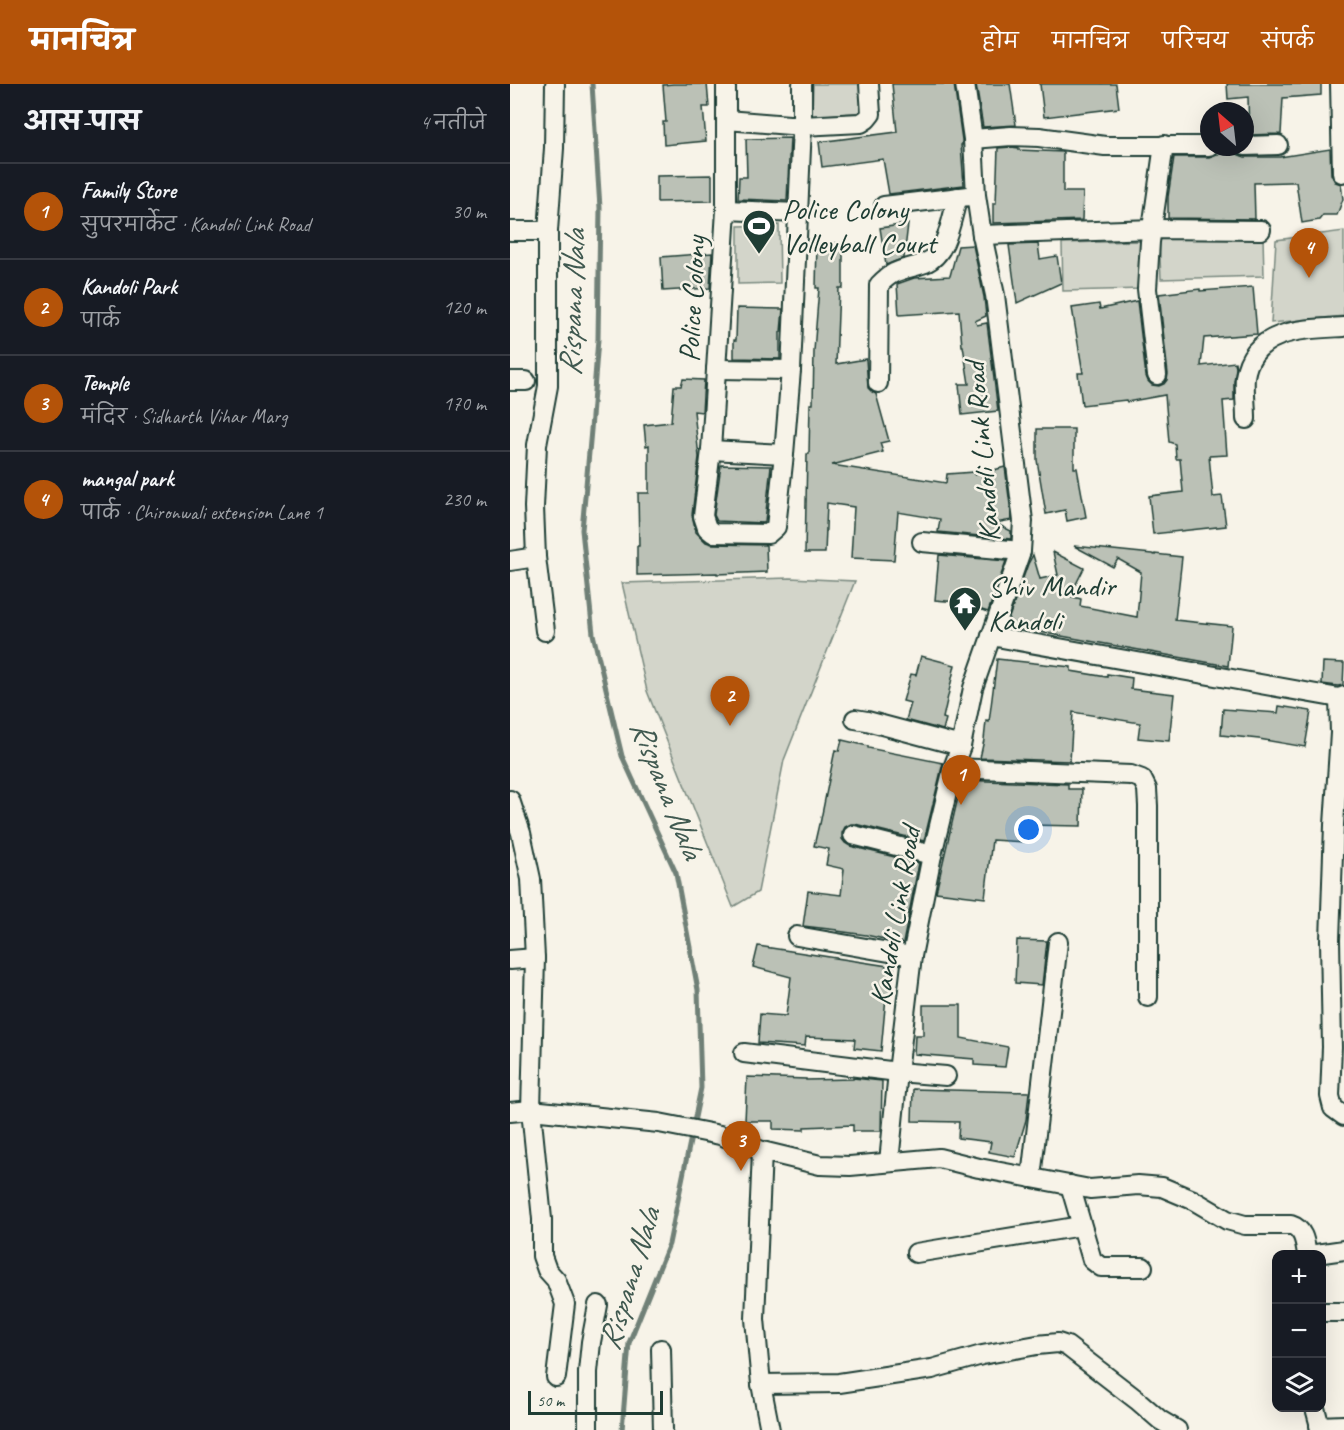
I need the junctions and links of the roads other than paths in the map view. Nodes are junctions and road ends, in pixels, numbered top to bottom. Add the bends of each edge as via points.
1 (555, 84) edge
2 (726, 84) edge
3 (802, 84) edge
4 (868, 84) edge
5 (1340, 84) edge
6 (970, 85) edge
7 (726, 120) junction
8 (802, 126) junction
9 (973, 139) junction
10 (1164, 145) junction
11 (1278, 145) dead end
12 (1200, 146) edge
13 (1254, 146) edge
14 (1342, 173) dead end
15 (976, 195) junction
16 (958, 197) junction
17 (884, 206) dead end
18 (726, 210) junction
19 (798, 213) junction
20 (1153, 229) junction
21 (1261, 230) dead end
22 (510, 231) edge
23 (548, 231) junction
24 (982, 235) junction
25 (1344, 327) edge
26 (716, 369) junction
27 (791, 370) junction
28 (1157, 375) dead end
29 (878, 383) dead end
30 (1246, 419) dead end
31 (711, 450) junction
32 (784, 454) junction
33 (922, 542) dead end
34 (1021, 551) junction
35 (536, 557) junction
36 (510, 561) edge
37 (545, 631) dead end
38 (991, 636) junction
39 (1341, 697) edge
40 (855, 719) dead end
41 (961, 746) junction
42 (953, 768) junction
43 (510, 800) edge
44 (1339, 825) edge
45 (854, 835) dead end
46 (932, 855) junction
47 (797, 936) dead end
48 (1058, 942) dead end
49 (912, 956) junction
50 (535, 958) junction
51 (510, 960) edge
52 (1148, 997) dead end
53 (744, 1053) dead end
54 (898, 1072) junction
55 (946, 1076) dead end
56 (531, 1110) junction
57 (510, 1112) edge
58 (1344, 1116) edge
59 (762, 1151) junction
60 (889, 1162) junction
61 (1032, 1178) junction
62 (1070, 1185) junction
63 (1081, 1226) junction
64 (1307, 1250) edge
65 (1344, 1250) edge
66 (916, 1253) dead end
67 (1326, 1253) edge
68 (1143, 1267) dead end
69 (598, 1305) dead end
70 (1326, 1312) edge
71 (1344, 1312) edge
72 (661, 1349) dead end
73 (556, 1377) dead end
74 (761, 1384) junction
75 (1316, 1412) edge
76 (1344, 1425) edge
77 (1320, 1428) edge
78 (588, 1430) edge
79 (663, 1430) edge
80 (770, 1430) edge
81 (1177, 1430) edge

1 - 23 street
2 - 7 street, Police Colony
3 - 8 street
4 - 8 street via 871,114 867,120
5 - 14 street
6 - 9 street, Kandoli Link Road
7 - 8 street
7 - 18 street, Police Colony
8 - 19 street
9 - 10 street via 1039,136 1105,146
9 - 15 street, Kandoli Link Road
10 - 12 street
10 - 20 street
11 - 13 street
15 - 16 street
15 - 24 street, Kandoli Link Road
16 - 17 street
16 - 29 street via 945,241 935,256 894,272 879,285
18 - 19 street
18 - 26 street, Police Colony
19 - 27 street
20 - 21 street
20 - 24 street
20 - 28 street via 1147,289
22 - 23 street
23 - 35 street via 548,386 537,446
24 - 34 street, Kandoli Link Road via 995,295 1023,520
25 - 30 street via 1280,335 1255,351 1245,376
26 - 27 street
26 - 31 street, Police Colony
27 - 32 street
31 - 32 street
31 - 32 street, Police Colony via 703,516 706,528 713,533 768,534 776,527
33 - 34 street
34 - 38 street, Kandoli Link Road
35 - 36 street
35 - 37 street
38 - 39 street
38 - 41 street, Kandoli Link Road via 973,688
39 - 44 street
40 - 41 street
41 - 42 street, Kandoli Link Road
42 - 46 street, Kandoli Link Road
42 - 52 street via 1142,779 1148,806
43 - 50 street via 531,879
44 - 58 street via 1330,940 1330,1096 1333,1108
45 - 46 street
46 - 49 street, Kandoli Link Road
47 - 49 street
48 - 61 street
49 - 54 street, Kandoli Link Road
50 - 51 street
50 - 56 street
53 - 54 street
54 - 55 street
54 - 60 street, Kandoli Link Road
56 - 57 street
56 - 59 street via 659,1123 720,1135
56 - 73 street via 542,1256 565,1304
59 - 60 street via 820,1165
59 - 74 street via 756,1318
60 - 61 street via 939,1158
61 - 62 street
62 - 63 street
62 - 64 street via 1090,1189 1162,1187 1227,1220 1245,1225 1298,1227
63 - 66 street
63 - 68 street via 1092,1260 1101,1267
65 - 67 street
69 - 78 street via 588,1372
70 - 71 street
72 - 79 street
74 - 80 street
74 - 81 street via 839,1383 1058,1343
75 - 77 street
76 - 77 street

